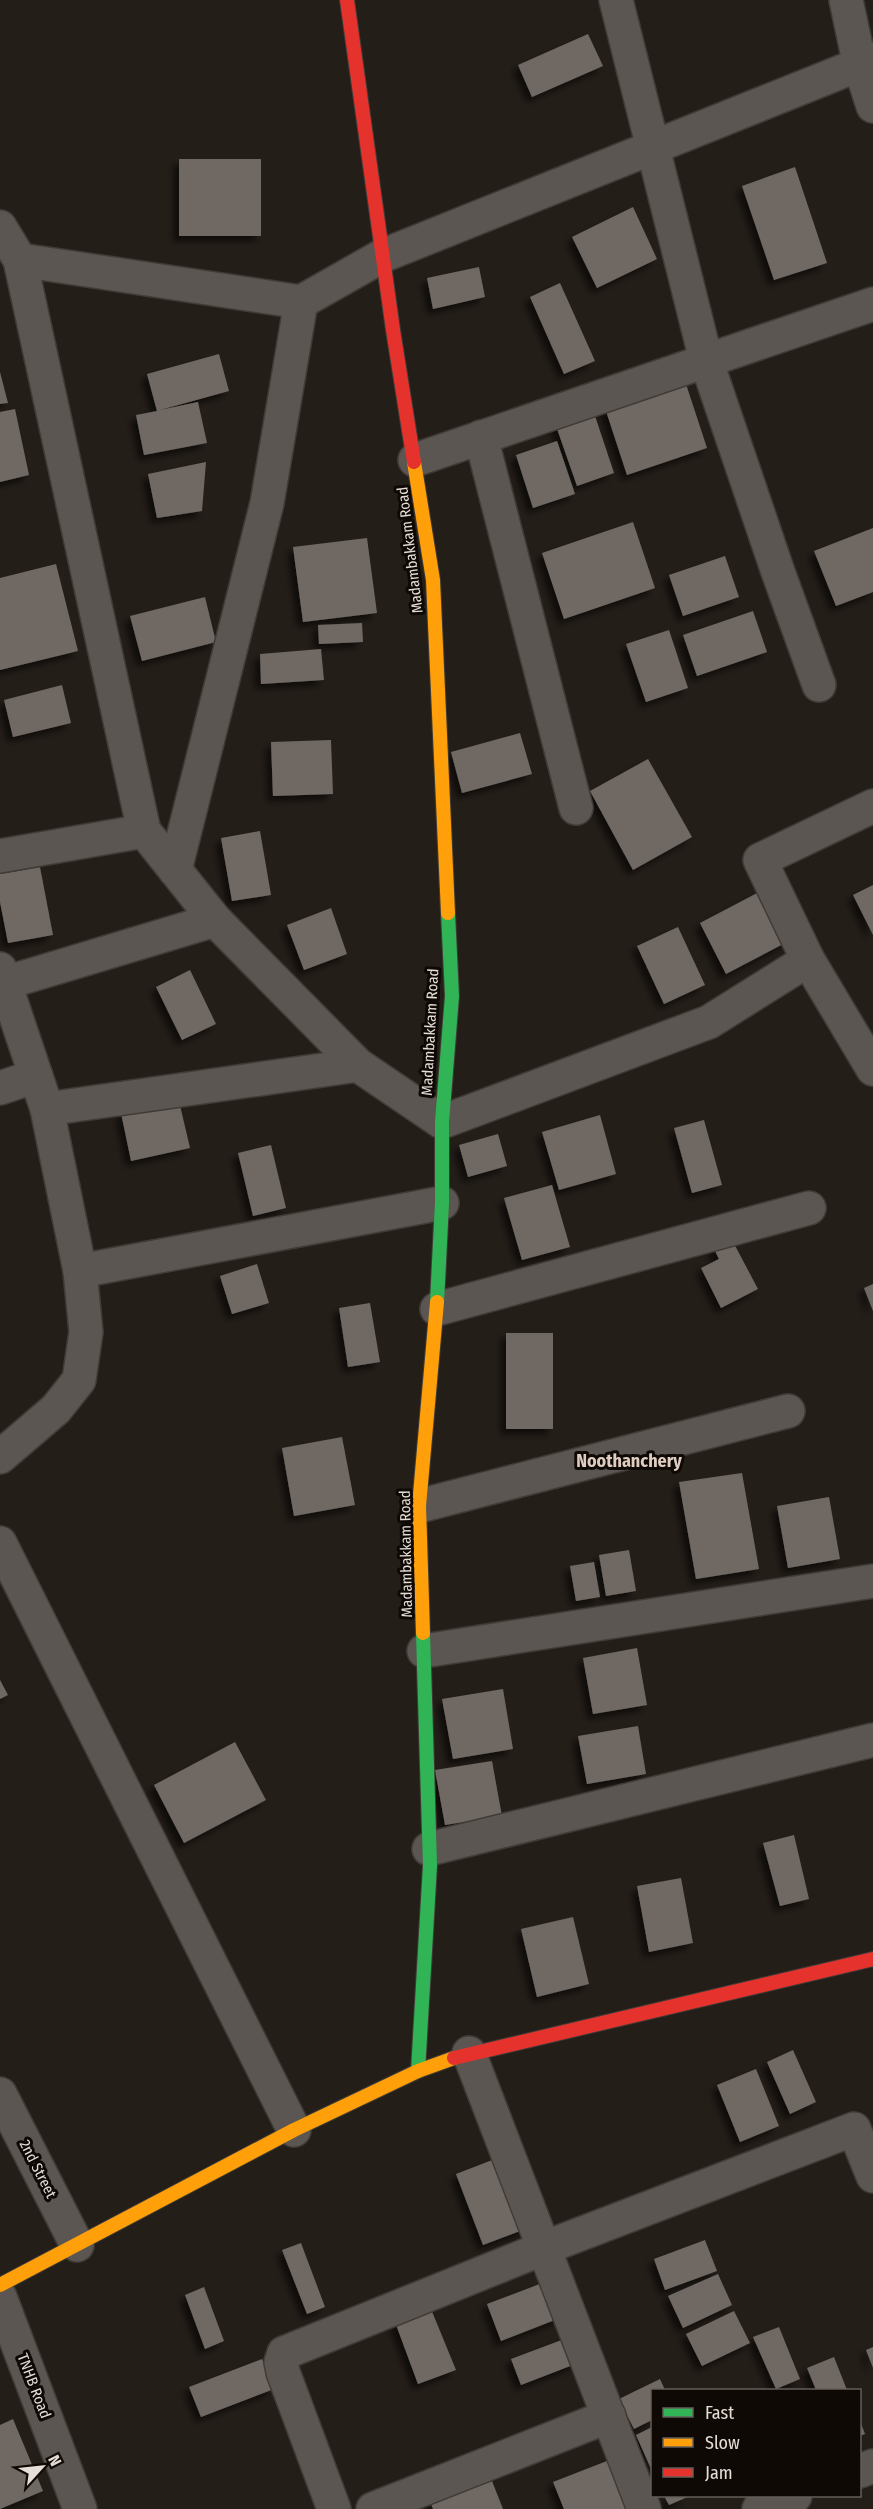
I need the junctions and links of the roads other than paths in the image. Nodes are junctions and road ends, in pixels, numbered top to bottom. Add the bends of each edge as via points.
1 (347, 0) edge
2 (616, 0) edge
3 (846, 0) edge
4 (866, 62) edge
5 (873, 106) edge
6 (653, 148) junction
7 (0, 226) edge
8 (382, 256) junction
9 (20, 260) junction
10 (301, 302) junction
11 (873, 304) edge
12 (706, 360) junction
13 (481, 438) junction
14 (415, 460) junction
15 (819, 684) dead end
16 (873, 806) edge
17 (576, 808) dead end
18 (144, 831) junction
19 (0, 856) edge
20 (175, 870) junction
21 (216, 920) junction
22 (808, 960) junction
23 (2, 976) edge
24 (862, 1028) edge
25 (358, 1065) junction
26 (873, 1069) edge
27 (36, 1076) junction
28 (0, 1088) edge
29 (47, 1109) junction
30 (442, 1122) junction
31 (442, 1203) junction
32 (809, 1208) dead end
33 (80, 1271) junction
34 (437, 1309) junction
35 (788, 1411) dead end
36 (0, 1457) edge
37 (419, 1506) junction
38 (0, 1543) edge
39 (873, 1581) edge
40 (424, 1652) junction
41 (873, 1740) edge
42 (429, 1849) junction
43 (873, 1959) edge
44 (469, 2053) junction
45 (418, 2071) junction
46 (0, 2094) edge
47 (294, 2130) junction
48 (873, 2176) edge
49 (77, 2245) junction
50 (544, 2248) junction
51 (0, 2285) edge
52 (0, 2296) edge
53 (609, 2416) junction
54 (792, 2497) edge
55 (80, 2509) edge
56 (334, 2509) edge
57 (373, 2509) edge
58 (644, 2509) edge
59 (759, 2509) edge

1 - 8 street, Madambakkam Road
2 - 6 street
3 - 4 street
4 - 5 street
4 - 6 street
6 - 8 street
6 - 12 street
7 - 9 street
8 - 10 street
8 - 14 street, Madambakkam Road
9 - 10 street
9 - 18 street
10 - 20 street via 267,503
11 - 12 street
12 - 13 street
12 - 15 street
13 - 14 street
13 - 17 street
14 - 30 street, Madambakkam Road via 433,580 452,996
16 - 22 street via 760,860
18 - 19 street
18 - 20 street
20 - 21 street
21 - 23 street
21 - 25 street
22 - 24 street
22 - 30 street via 709,1022
23 - 27 street
24 - 26 street
25 - 29 street
25 - 30 street
27 - 28 street
27 - 29 street
29 - 33 street
30 - 31 street, Madambakkam Road
31 - 33 street
31 - 34 street, Madambakkam Road
32 - 34 street
33 - 36 street via 86,1332 79,1380 56,1409
34 - 37 street, Madambakkam Road
35 - 37 street
37 - 40 street, Madambakkam Road
38 - 47 street
39 - 40 street
40 - 42 street, Madambakkam Road
41 - 42 street
42 - 45 street, Madambakkam Road
43 - 44 street
44 - 45 street
44 - 50 street
45 - 47 street
46 - 49 street, 2nd Street
47 - 49 street
48 - 50 street via 854,2129
49 - 51 street
50 - 53 street
50 - 56 street via 284,2353 283,2372
52 - 55 street, TNHB Road
53 - 57 street
53 - 58 street
54 - 59 street

